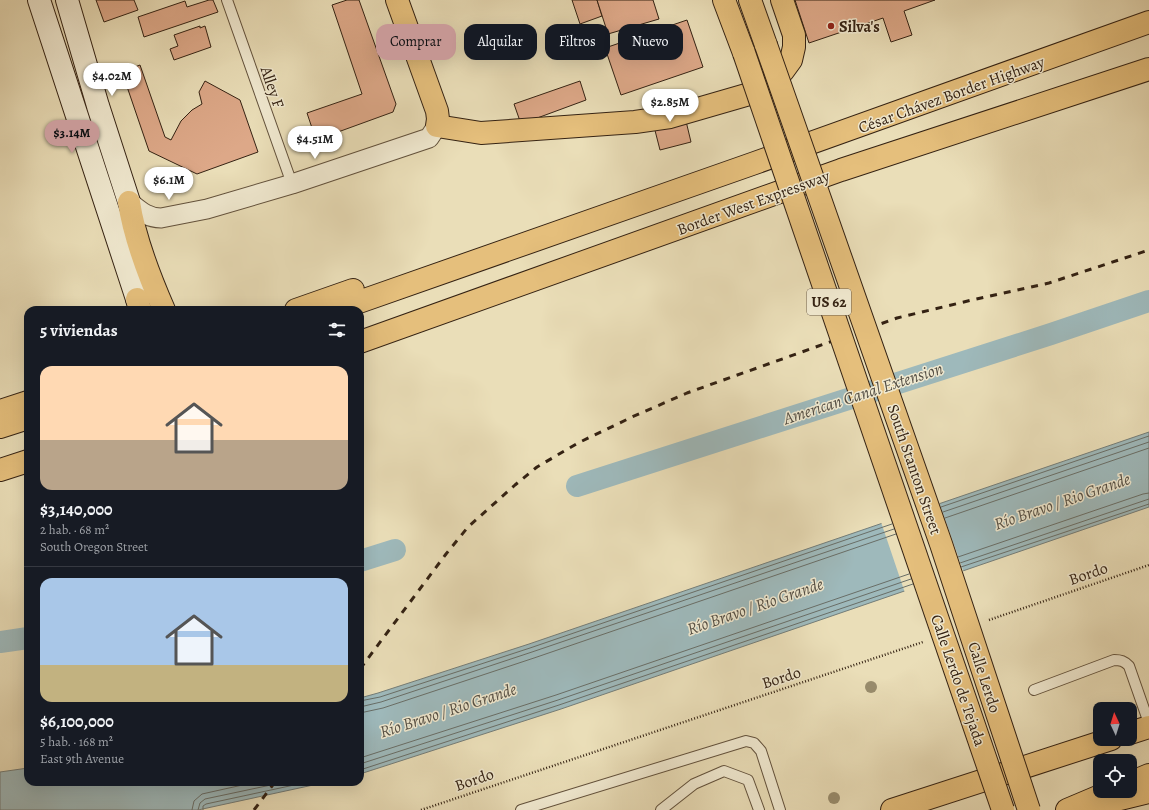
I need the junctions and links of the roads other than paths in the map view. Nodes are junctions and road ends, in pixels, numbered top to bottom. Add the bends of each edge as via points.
1 (39, 0) edge
2 (67, 0) edge
3 (227, 0) edge
4 (398, 0) edge
5 (724, 0) edge
6 (750, 0) edge
7 (782, 0) edge
8 (1149, 22) edge
9 (1149, 69) edge
10 (438, 126) junction
11 (752, 164) junction
12 (292, 184) junction
13 (129, 202) junction
14 (139, 304) edge
15 (162, 306) edge
16 (307, 306) edge
17 (347, 306) edge
18 (364, 341) edge
19 (24, 403) edge
20 (0, 411) edge
21 (24, 419) edge
22 (0, 427) edge
23 (24, 462) edge
24 (0, 470) edge
25 (941, 544) joint
26 (914, 550) joint
27 (1034, 690) dead end
28 (1149, 723) edge
29 (1149, 727) edge
30 (1137, 731) edge
31 (1093, 745) edge
32 (1149, 775) edge
33 (1137, 780) edge
34 (1149, 792) edge
35 (1095, 798) edge
36 (521, 810) edge
37 (661, 810) edge
38 (759, 810) edge
39 (780, 810) edge
40 (892, 810) edge
41 (1003, 810) edge
42 (1029, 810) edge
43 (1067, 810) edge
44 (1074, 810) edge

1 - 14 street
2 - 13 street
3 - 12 lane, Alley F
4 - 10 main road via 437,111
5 - 26 main road, South Stanton Street / US 62, bridge
6 - 25 main road, South Stanton Street, bridge
7 - 10 main road via 794,35 792,60 768,85 746,95 670,117 635,122 481,133
8 - 11 main road, César Chávez Border Highway
9 - 18 main road, Border West Expressway via 841,170
10 - 12 street via 429,138
11 - 16 main road via 634,190
11 - 17 main road
12 - 13 street via 207,209 160,218 145,215
13 - 15 main road via 132,221
19 - 20 main road
21 - 22 main road
23 - 24 main road
25 - 42 main road, Calle Lerdo, bridge
26 - 41 main road, Calle Lerdo de Tejada, bridge
27 - 28 lane via 1119,660 1129,666
29 - 30 main road
31 - 40 main road
32 - 33 main road
34 - 44 main road
35 - 43 main road
36 - 39 lane via 746,741 754,743 761,751
37 - 38 lane via 694,784 724,771 748,780

